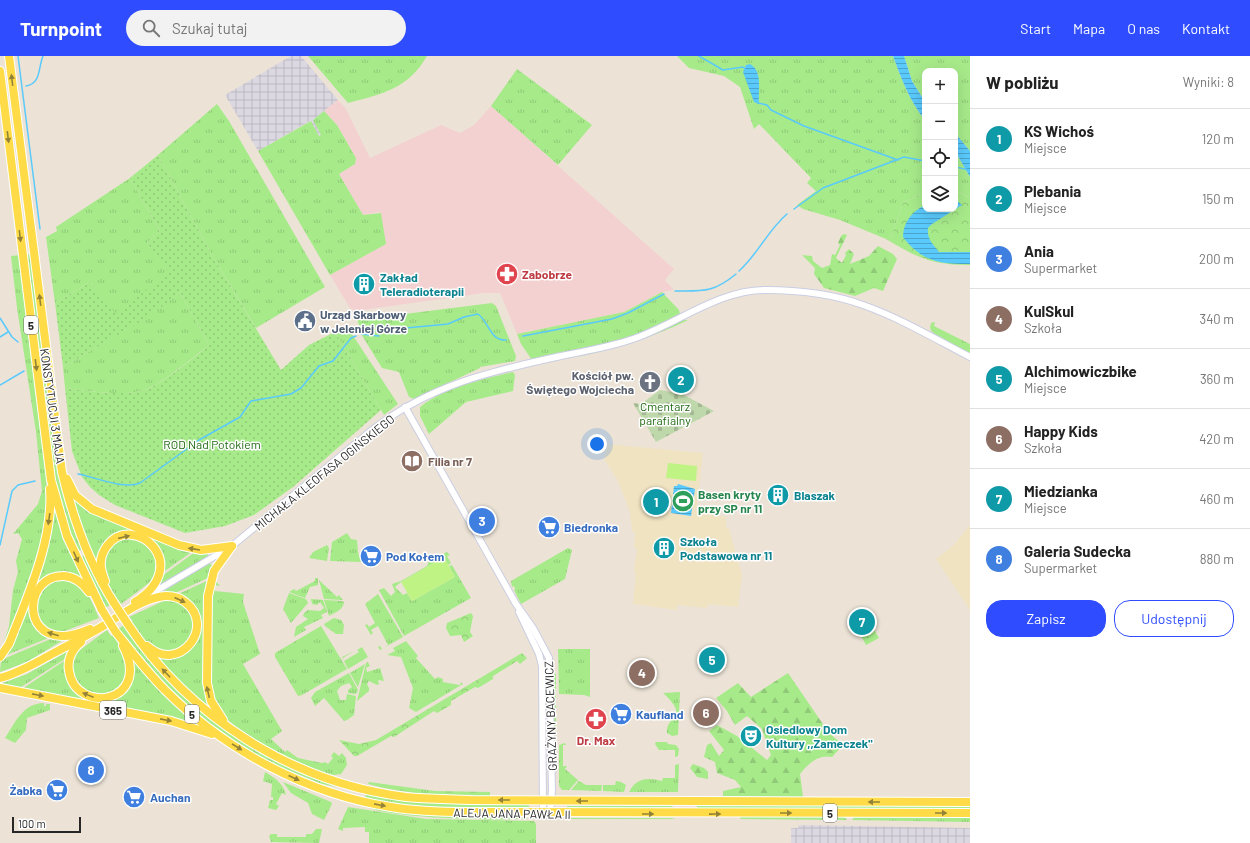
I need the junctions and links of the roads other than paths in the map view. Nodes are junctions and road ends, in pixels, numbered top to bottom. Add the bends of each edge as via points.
1 (9, 56) edge
2 (0, 71) edge
3 (970, 357) edge
4 (405, 407) junction
5 (58, 450) junction
6 (47, 453) junction
7 (232, 546) junction
8 (140, 601) junction
9 (114, 602) junction
10 (516, 604) junction
11 (102, 610) junction
12 (127, 623) junction
13 (92, 631) junction
14 (115, 631) junction
15 (544, 647) junction
16 (539, 654) junction
17 (0, 657) edge
18 (549, 658) junction
19 (0, 678) edge
20 (0, 688) edge
21 (239, 734) junction
22 (224, 739) junction
23 (547, 800) junction
24 (970, 802) edge
25 (547, 813) junction
26 (970, 813) edge

5 -> 1 main road, KONSTYTUCJI 3 MAJA / 5
2 -> 6 main road, KONSTYTUCJI 3 MAJA / 5
3 - 4 street, MICHAŁA KLEOFASA OGIŃSKIEGO via 856,302 819,294 750,291 722,299 632,339 477,375
4 - 7 street, MICHAŁA KLEOFASA OGIŃSKIEGO via 358,441
4 - 10 street, GRAŻYNY BACEWICZ
7 -> 5 main road via 205,550 184,547 92,509 78,498 70,486
5 - 9 main road, KONSTYTUCJI 3 MAJA / 5 via 78,530 97,574
6 -> 11 main road, KONSTYTUCJI 3 MAJA / 5 via 58,508 67,536
6 -> 17 main road via 50,502 45,540 9,644
7 - 8 street, MICHAŁA KLEOFASA OGIŃSKIEGO
21 -> 7 main road via 216,710 209,697 206,683 209,588 214,571
9 -> 8 main road via 100,563 111,542 127,535 137,536 151,544 158,552 160,560 161,571 156,582
8 -> 12 main road via 168,596 186,602 196,619 197,630 192,642 180,652 162,655 147,647
8 - 13 main road, MICHAŁA KLEOFASA OGIŃSKIEGO
9 - 12 main road, KONSTYTUCJI 3 MAJA / 5, bridge
10 - 15 street, GRAŻYNY BACEWICZ
10 - 16 street, GRAŻYNY BACEWICZ via 522,622
13 -> 11 main road via 67,636 56,636 46,632 38,625 33,613 33,602 38,590 54,578 74,578 84,586
11 - 14 main road, KONSTYTUCJI 3 MAJA / 5, bridge
21 -> 12 main road, ALEJA JANA PAWŁA II / 5 via 215,718 175,682 144,649
14 -> 13 main road via 131,664 130,673 127,683 121,690 113,696 102,698 81,692 72,681 69,672 69,661 73,652
13 - 19 main road via 20,672
14 - 22 main road, ALEJA JANA PAWŁA II / 5 via 166,691
15 - 16 street
15 - 18 street, GRAŻYNY BACEWICZ
16 - 18 street
16 - 23 street, GRAŻYNY BACEWICZ via 543,672
18 - 23 street, GRAŻYNY BACEWICZ
20 -> 22 main road, 365 via 175,722
23 -> 21 main road, ALEJA JANA PAWŁA II / 5 via 443,799 407,797 373,791 323,778 304,770
22 -> 25 main road, ALEJA JANA PAWŁA II / 5 via 292,777 321,789 372,804 442,812
24 -> 23 main road, ALEJA JANA PAWŁA II / 5
23 - 25 street, GRAŻYNY BACEWICZ
25 -> 26 main road, ALEJA JANA PAWŁA II / 5

